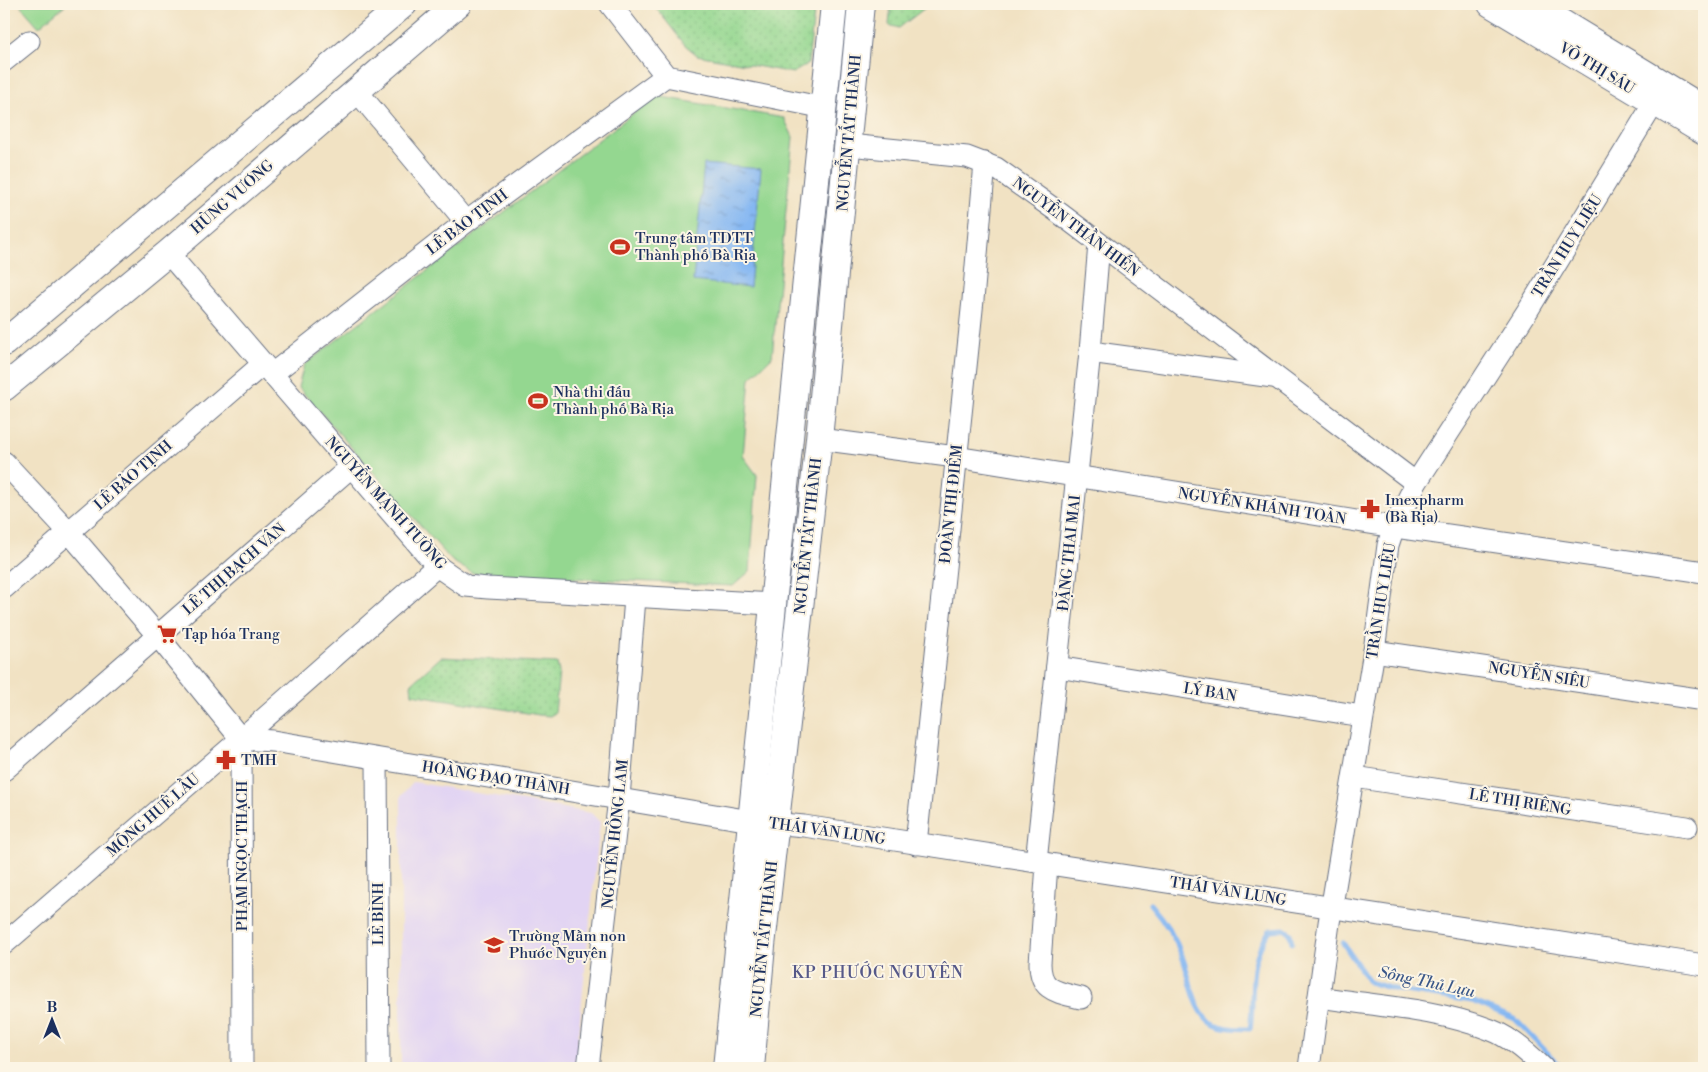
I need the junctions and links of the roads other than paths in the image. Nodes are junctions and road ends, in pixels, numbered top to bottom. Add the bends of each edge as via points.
1 (404, 4) edge
2 (458, 4) edge
3 (610, 4) edge
4 (834, 4) edge
5 (861, 4) edge
6 (1491, 4) edge
7 (1531, 4) edge
8 (29, 41) dead end
9 (4, 61) edge
10 (666, 76) junction
11 (356, 90) junction
12 (1660, 94) junction
13 (825, 108) junction
14 (1704, 110) edge
15 (1704, 132) edge
16 (849, 145) junction
17 (985, 163) junction
18 (466, 222) junction
19 (1099, 244) junction
20 (168, 253) junction
21 (4, 343) edge
22 (1090, 352) junction
23 (268, 369) junction
24 (1276, 377) junction
25 (4, 388) edge
26 (819, 440) junction
27 (956, 457) junction
28 (4, 462) edge
29 (352, 466) junction
30 (1076, 476) junction
31 (1416, 483) junction
32 (1394, 527) junction
33 (68, 531) junction
34 (437, 566) junction
35 (1704, 572) edge
36 (4, 588) edge
37 (635, 598) junction
38 (772, 604) junction
39 (157, 635) junction
40 (1374, 650) junction
41 (1057, 667) junction
42 (1704, 700) edge
43 (1362, 716) junction
44 (241, 739) junction
45 (377, 759) junction
46 (4, 770) edge
47 (1354, 777) junction
48 (619, 798) junction
49 (751, 821) junction
50 (777, 822) junction
51 (1687, 827) dead end
52 (916, 844) junction
53 (1041, 863) junction
54 (1332, 907) junction
55 (4, 944) edge
56 (1704, 965) edge
57 (1319, 997) junction
58 (1081, 998) dead end
59 (242, 1068) edge
60 (379, 1068) edge
61 (588, 1068) edge
62 (726, 1068) edge
63 (751, 1068) edge
64 (1309, 1068) edge
65 (1543, 1068) edge

1 - 21 main road
2 - 11 main road, HÙNG VƯƠNG
3 - 10 street
4 - 13 main road, NGUYỄN TẤT THÀNH
5 - 16 main road, NGUYỄN TẤT THÀNH
6 - 12 main road, VÕ THỊ SÁU
7 - 12 main road, VÕ THỊ SÁU
8 - 9 street
10 - 13 street
10 - 18 street, LÊ BẢO TỊNH
11 - 18 street
11 - 20 main road, HÙNG VƯƠNG
12 - 14 main road, VÕ THỊ SÁU
12 - 15 main road, VÕ THỊ SÁU
12 - 31 street, TRẦN HUY LIỆU via 1528,310
13 - 38 main road, NGUYỄN TẤT THÀNH
16 - 17 street, NGUYỄN THẦN HIẾN via 967,157
16 - 26 main road, NGUYỄN TẤT THÀNH
17 - 19 street, NGUYỄN THẦN HIẾN
17 - 27 street, ĐOÀN THỊ ĐIỂM
18 - 23 street, LÊ BẢO TỊNH
19 - 22 street, ĐẶNG THAI MAI
19 - 24 street, NGUYỄN THẦN HIẾN
20 - 23 street, NGUYỄN MẠNH TƯỜNG
20 - 25 main road, HÙNG VƯƠNG
22 - 24 street, NGUYỄN THẦN HIẾN
22 - 30 street, ĐẶNG THAI MAI
23 - 29 street, NGUYỄN MẠNH TƯỜNG
23 - 33 street, LÊ BẢO TỊNH
24 - 31 street, NGUYỄN THẦN HIẾN
26 - 27 street, NGUYỄN KHÁNH TOÀN
26 - 50 main road, NGUYỄN TẤT THÀNH
27 - 30 street, NGUYỄN KHÁNH TOÀN
27 - 52 street, ĐOÀN THỊ ĐIỂM
28 - 33 street
29 - 34 street, NGUYỄN MẠNH TƯỜNG
29 - 39 street, LÊ THỊ BẠCH VÂN
30 - 32 street, NGUYỄN KHÁNH TOÀN
30 - 41 street, ĐẶNG THAI MAI
31 - 32 street, TRẦN HUY LIỆU
32 - 35 street, NGUYỄN KHÁNH TOÀN
32 - 40 street, TRẦN HUY LIỆU via 1388,545
33 - 36 street, LÊ BẢO TỊNH
33 - 39 street
34 - 37 street, NGUYỄN MẠNH TƯỜNG via 466,586
34 - 44 street, MỘNG HUÊ LẦU
37 - 38 street, NGUYỄN MẠNH TƯỜNG
37 - 48 street, NGUYỄN HỒNG LAM
38 - 49 main road, NGUYỄN TẤT THÀNH
39 - 44 street
39 - 46 street, LÊ THỊ BẠCH VÂN
40 - 42 street, NGUYỄN SIÊU
40 - 43 street, TRẦN HUY LIỆU
41 - 43 street, LÝ BAN
41 - 53 street, ĐẶNG THAI MAI
43 - 47 street, TRẦN HUY LIỆU
44 - 45 street, HOÀNG ĐẠO THÀNH via 273,741
44 - 55 street, MỘNG HUÊ LẦU
44 - 59 street, PHẠM NGỌC THẠCH
45 - 48 street, HOÀNG ĐẠO THÀNH
45 - 60 street, LÊ BÌNH
47 - 51 street, LÊ THỊ RIÊNG
47 - 54 street, TRẦN HUY LIỆU
48 - 49 street, HOÀNG ĐẠO THÀNH
48 - 61 street, NGUYỄN HỒNG LAM
49 - 50 street, THÁI VĂN LUNG
49 - 62 main road, NGUYỄN TẤT THÀNH
50 - 52 street, THÁI VĂN LUNG
50 - 63 main road, NGUYỄN TẤT THÀNH
52 - 53 street, THÁI VĂN LUNG
53 - 54 street, THÁI VĂN LUNG
53 - 58 street, ĐẶNG THAI MAI via 1041,978 1055,991
54 - 56 street, THÁI VĂN LUNG
54 - 57 street, TRẦN HUY LIỆU
57 - 64 street, TRẦN HUY LIỆU
57 - 65 street via 1450,1017 1493,1030 1529,1054

